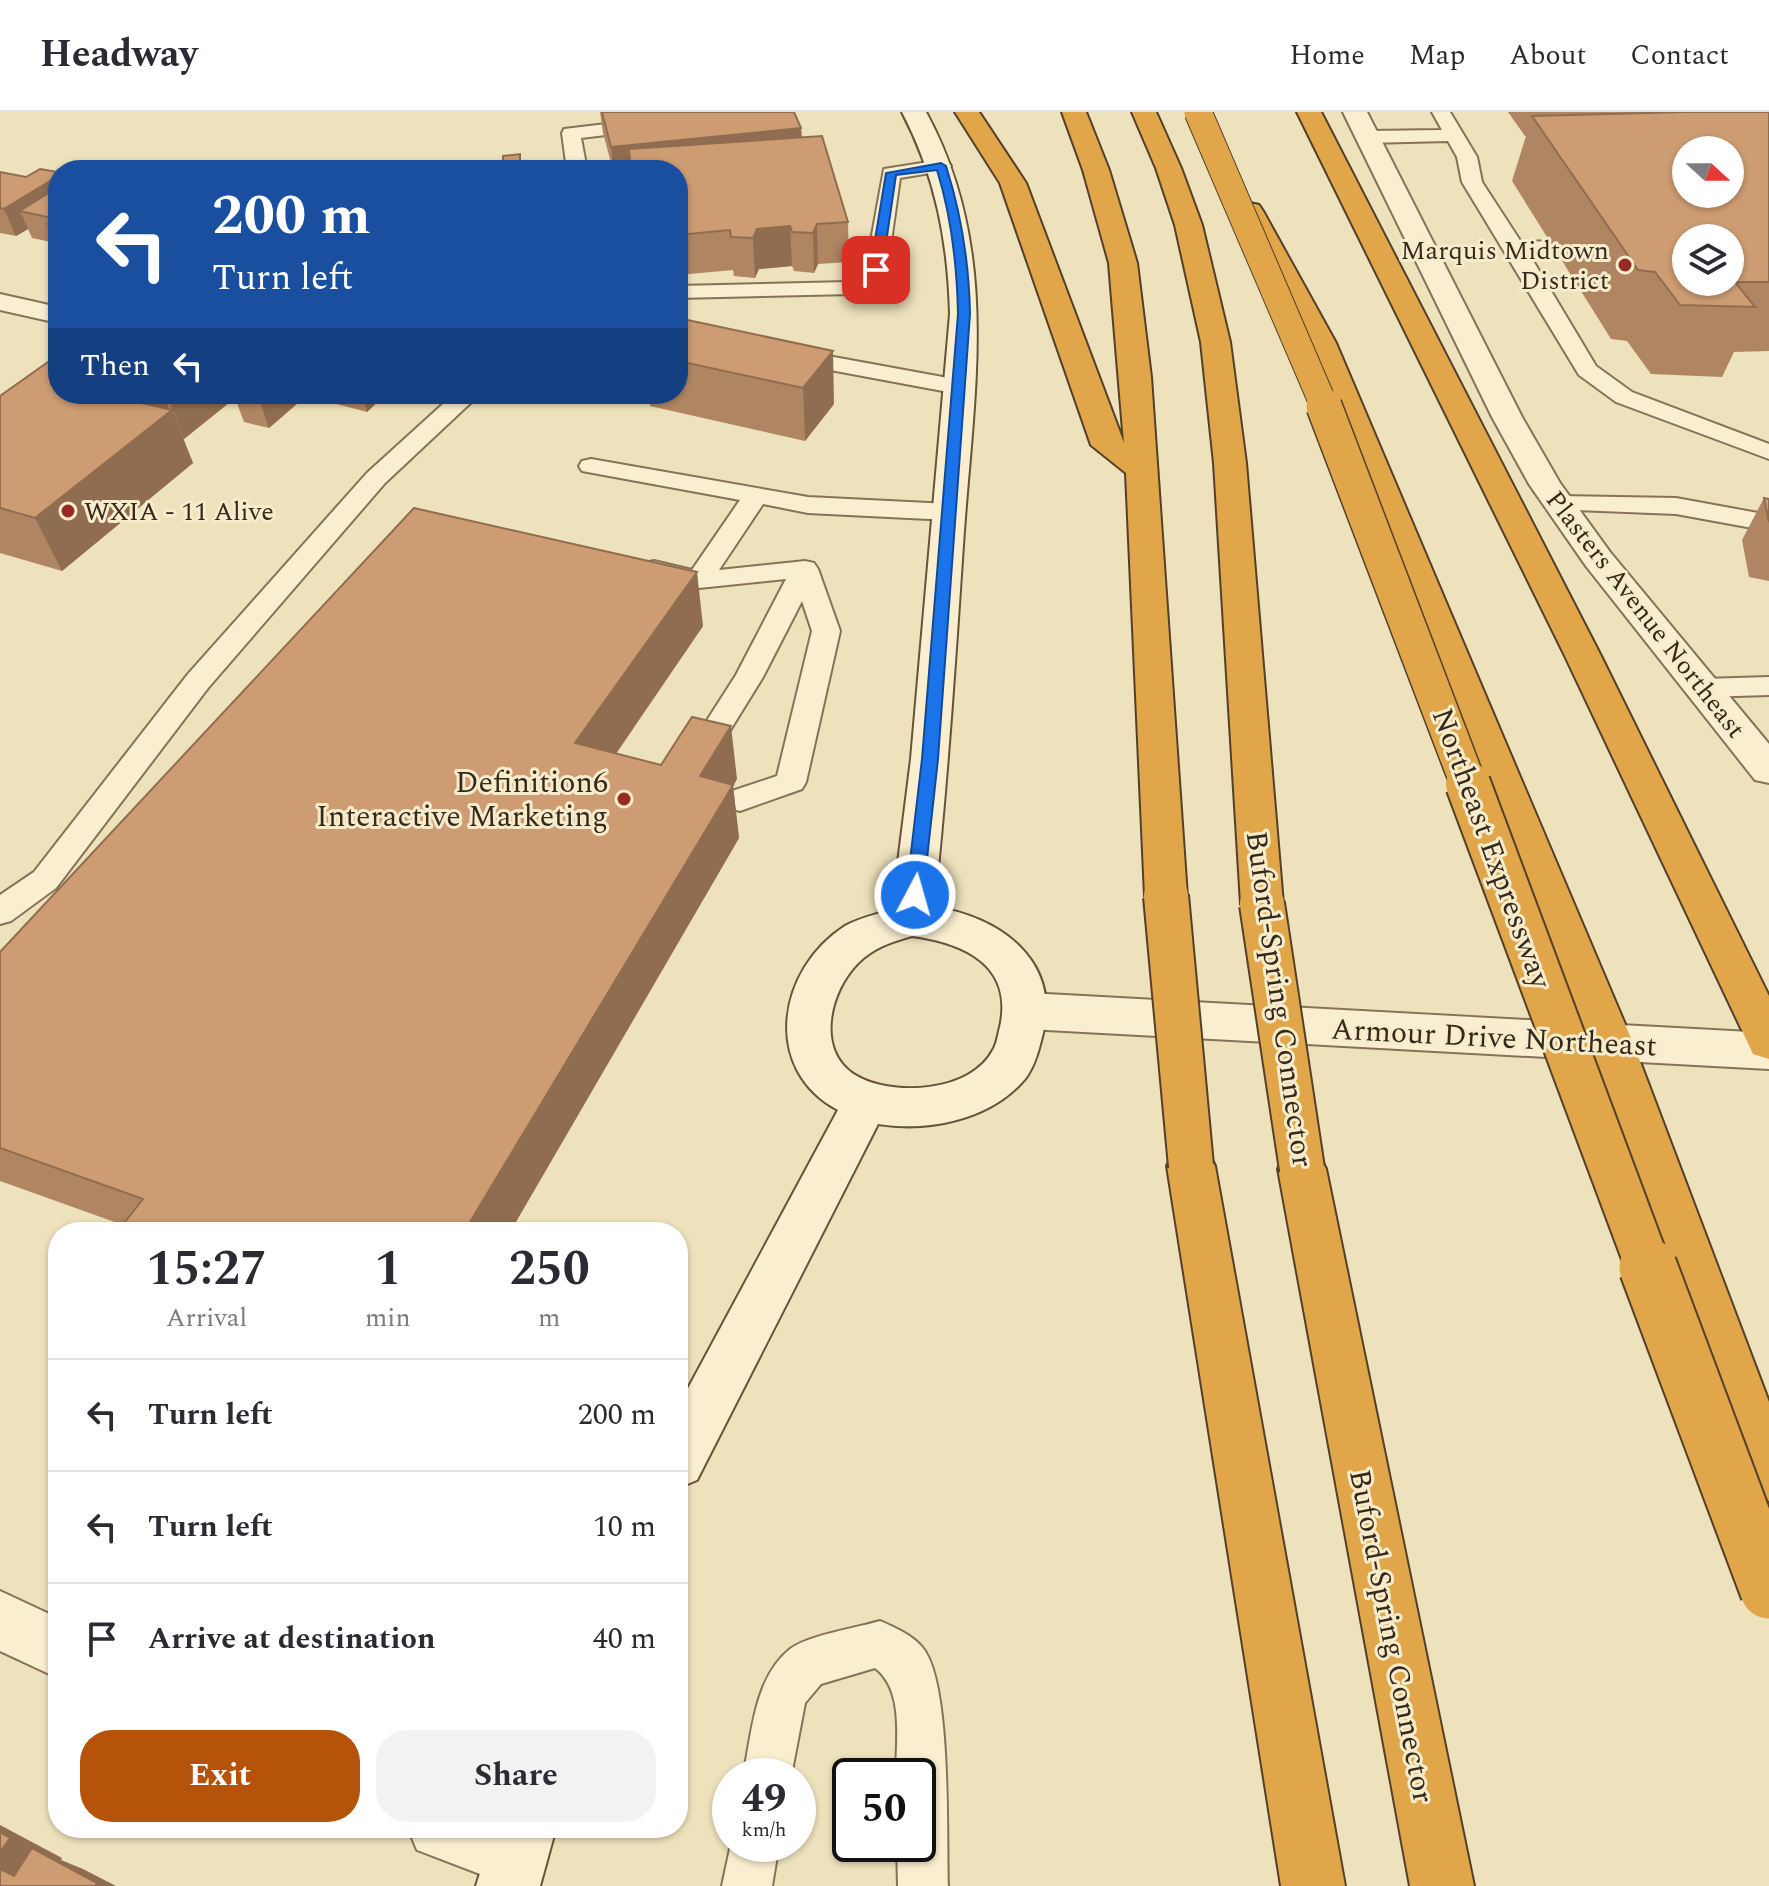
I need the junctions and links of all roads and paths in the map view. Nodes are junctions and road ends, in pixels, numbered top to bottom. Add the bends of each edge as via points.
1 (914, 112) edge
2 (967, 112) edge
3 (1074, 112) edge
4 (1144, 112) edge
5 (1196, 112) edge
6 (1309, 112) edge
7 (1441, 112) edge
8 (671, 123) edge
9 (1361, 125) edge
10 (1453, 135) junction
11 (575, 160) edge
12 (941, 166) junction
13 (1553, 247) dead end
14 (1515, 248) junction
15 (688, 292) edge
16 (0, 302) edge
17 (48, 313) edge
18 (775, 353) edge
19 (959, 387) junction
20 (457, 404) edge
21 (1769, 452) edge
22 (591, 466) dead end
23 (1140, 469) junction
24 (756, 496) junction
25 (1560, 504) junction
26 (949, 512) junction
27 (1769, 523) edge
28 (622, 562) edge
29 (805, 569) junction
30 (699, 580) junction
31 (1769, 686) edge
32 (1703, 688) junction
33 (1769, 770) edge
34 (683, 785) edge
35 (740, 800) dead end
36 (0, 912) edge
37 (912, 920) junction
38 (1028, 1011) junction
39 (1769, 1041) edge
40 (1611, 1043) junction
41 (1769, 1051) edge
42 (866, 1102) junction
43 (688, 1442) edge
44 (1769, 1474) edge
45 (1769, 1590) edge
46 (0, 1620) edge
47 (48, 1644) edge
48 (771, 1758) edge
49 (466, 1838) edge
50 (516, 1857) edge
51 (752, 1862) edge
52 (747, 1886) edge
53 (923, 1886) edge
54 (1313, 1886) edge
55 (1442, 1886) edge

1 - 12 main road
2 - 23 highway via 1013,183 1107,445
3 - 23 highway via 1123,263
4 - 55 highway, Buford-Spring Connector, bridge via 1169,163 1193,233 1223,381 1262,904 1302,1169
5 - 40 highway via 1321,343
5 - 45 highway, Northeast Expressway, bridge via 1311,373 1415,640
6 - 39 highway via 1583,656
7 - 10 lane
8 - 11 lane via 571,133
9 - 10 lane
9 - 25 main road, Plasters Avenue Northeast via 1507,417
10 - 14 lane via 1467,157 1472,182
12 - 15 lane via 891,173 876,270 853,288
12 - 19 main road via 963,262
13 - 14 lane
14 - 21 lane via 1587,370 1607,386 1676,418
16 - 17 main road
18 - 19 lane
19 - 26 main road
20 - 36 lane via 376,478 198,681 45,880
22 - 24 lane
23 - 54 highway, bridge via 1166,896 1191,1166
24 - 26 lane via 808,505
24 - 30 lane
25 - 27 lane via 1676,506
25 - 32 main road, Plasters Avenue Northeast
26 - 37 main road
28 - 30 lane
29 - 30 lane
29 - 34 lane via 749,677
29 - 35 lane via 826,631 791,782
31 - 32 lane
32 - 33 main road, Plasters Avenue Northeast
37 - 38 main road via 952,926 1007,958
37 - 42 main road via 859,938 832,965 810,1002 815,1068
38 - 40 main road, Armour Drive Northeast
38 - 42 main road via 1011,1064 973,1095 919,1109
40 - 41 main road, Armour Drive Northeast
40 - 44 highway
42 - 43 main road
46 - 47 main road
48 - 53 lane via 784,1692 807,1665 880,1644 907,1664 918,1701
49 - 50 main road
51 - 52 lane

